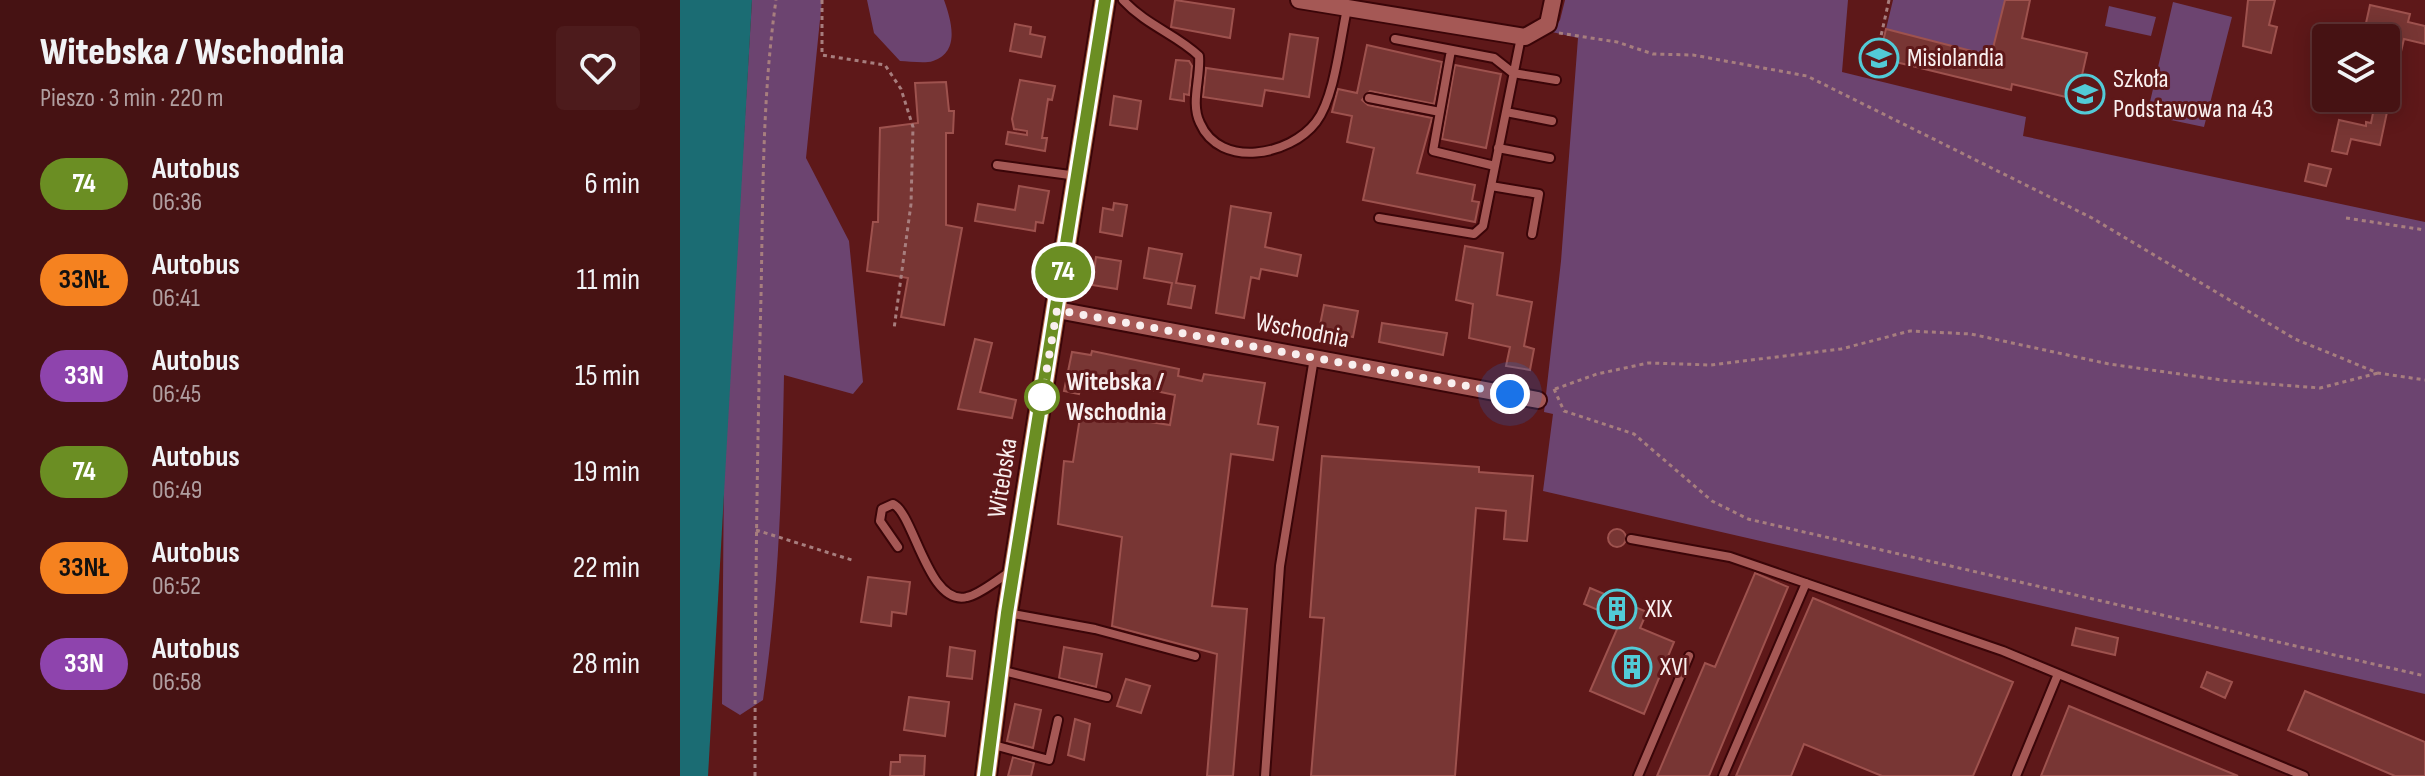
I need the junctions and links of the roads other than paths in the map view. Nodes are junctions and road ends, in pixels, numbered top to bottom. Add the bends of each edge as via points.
1 (1105, 0) edge
2 (1123, 0) edge
3 (1299, 0) edge
4 (1553, 0) edge
5 (1347, 8) junction
6 (1521, 36) junction
7 (1395, 39) dead end
8 (1451, 50) junction
9 (1513, 73) junction
10 (1556, 80) dead end
11 (1369, 98) dead end
12 (1440, 112) junction
13 (1506, 112) junction
14 (1552, 121) dead end
15 (1498, 148) junction
16 (1550, 158) dead end
17 (997, 165) dead end
18 (1495, 166) junction
19 (1077, 176) junction
20 (1491, 186) junction
21 (1379, 218) dead end
22 (1532, 234) dead end
23 (1057, 310) junction
24 (1314, 358) junction
25 (1540, 394) road end
26 (1631, 539) dead end
27 (898, 547) dead end
28 (1014, 570) junction
29 (1806, 583) junction
30 (1007, 613) junction
31 (1195, 656) dead end
32 (1689, 656) dead end
33 (999, 670) junction
34 (2058, 674) junction
35 (1107, 697) dead end
36 (1058, 720) dead end
37 (989, 744) junction
38 (986, 776) edge
39 (1265, 776) edge
40 (1638, 776) edge
41 (1723, 776) edge
42 (2016, 776) edge
43 (2304, 776) edge

1 - 19 street, Witebska
2 - 5 lane via 1154,28 1199,56 1196,105 1205,134 1238,151 1260,153 1297,139 1315,123 1325,104
3 - 5 street
4 - 6 street via 1548,24
5 - 6 street
6 - 9 lane
7 - 8 lane
8 - 9 lane via 1494,58
8 - 12 lane
9 - 10 lane
9 - 13 lane
11 - 12 lane
12 - 18 lane via 1433,151
13 - 14 lane
13 - 15 lane
15 - 16 lane
15 - 18 lane
17 - 19 lane
18 - 20 lane
19 - 23 street, Witebska
20 - 21 lane via 1483,226 1474,234
20 - 22 lane via 1539,194
23 - 24 street, Wschodnia
23 - 28 street, Witebska
24 - 25 street, Wschodnia
24 - 39 lane via 1280,566
26 - 29 lane via 1730,557
27 - 28 lane via 880,521 887,505 904,512 917,549 952,596 975,595
28 - 30 street, Witebska
29 - 34 lane
29 - 41 lane
30 - 31 lane via 1095,629
30 - 33 street, Witebska
32 - 40 lane
33 - 35 lane
33 - 37 street, Witebska
34 - 42 lane
34 - 43 lane
36 - 37 lane via 1049,760
37 - 38 street, Witebska

